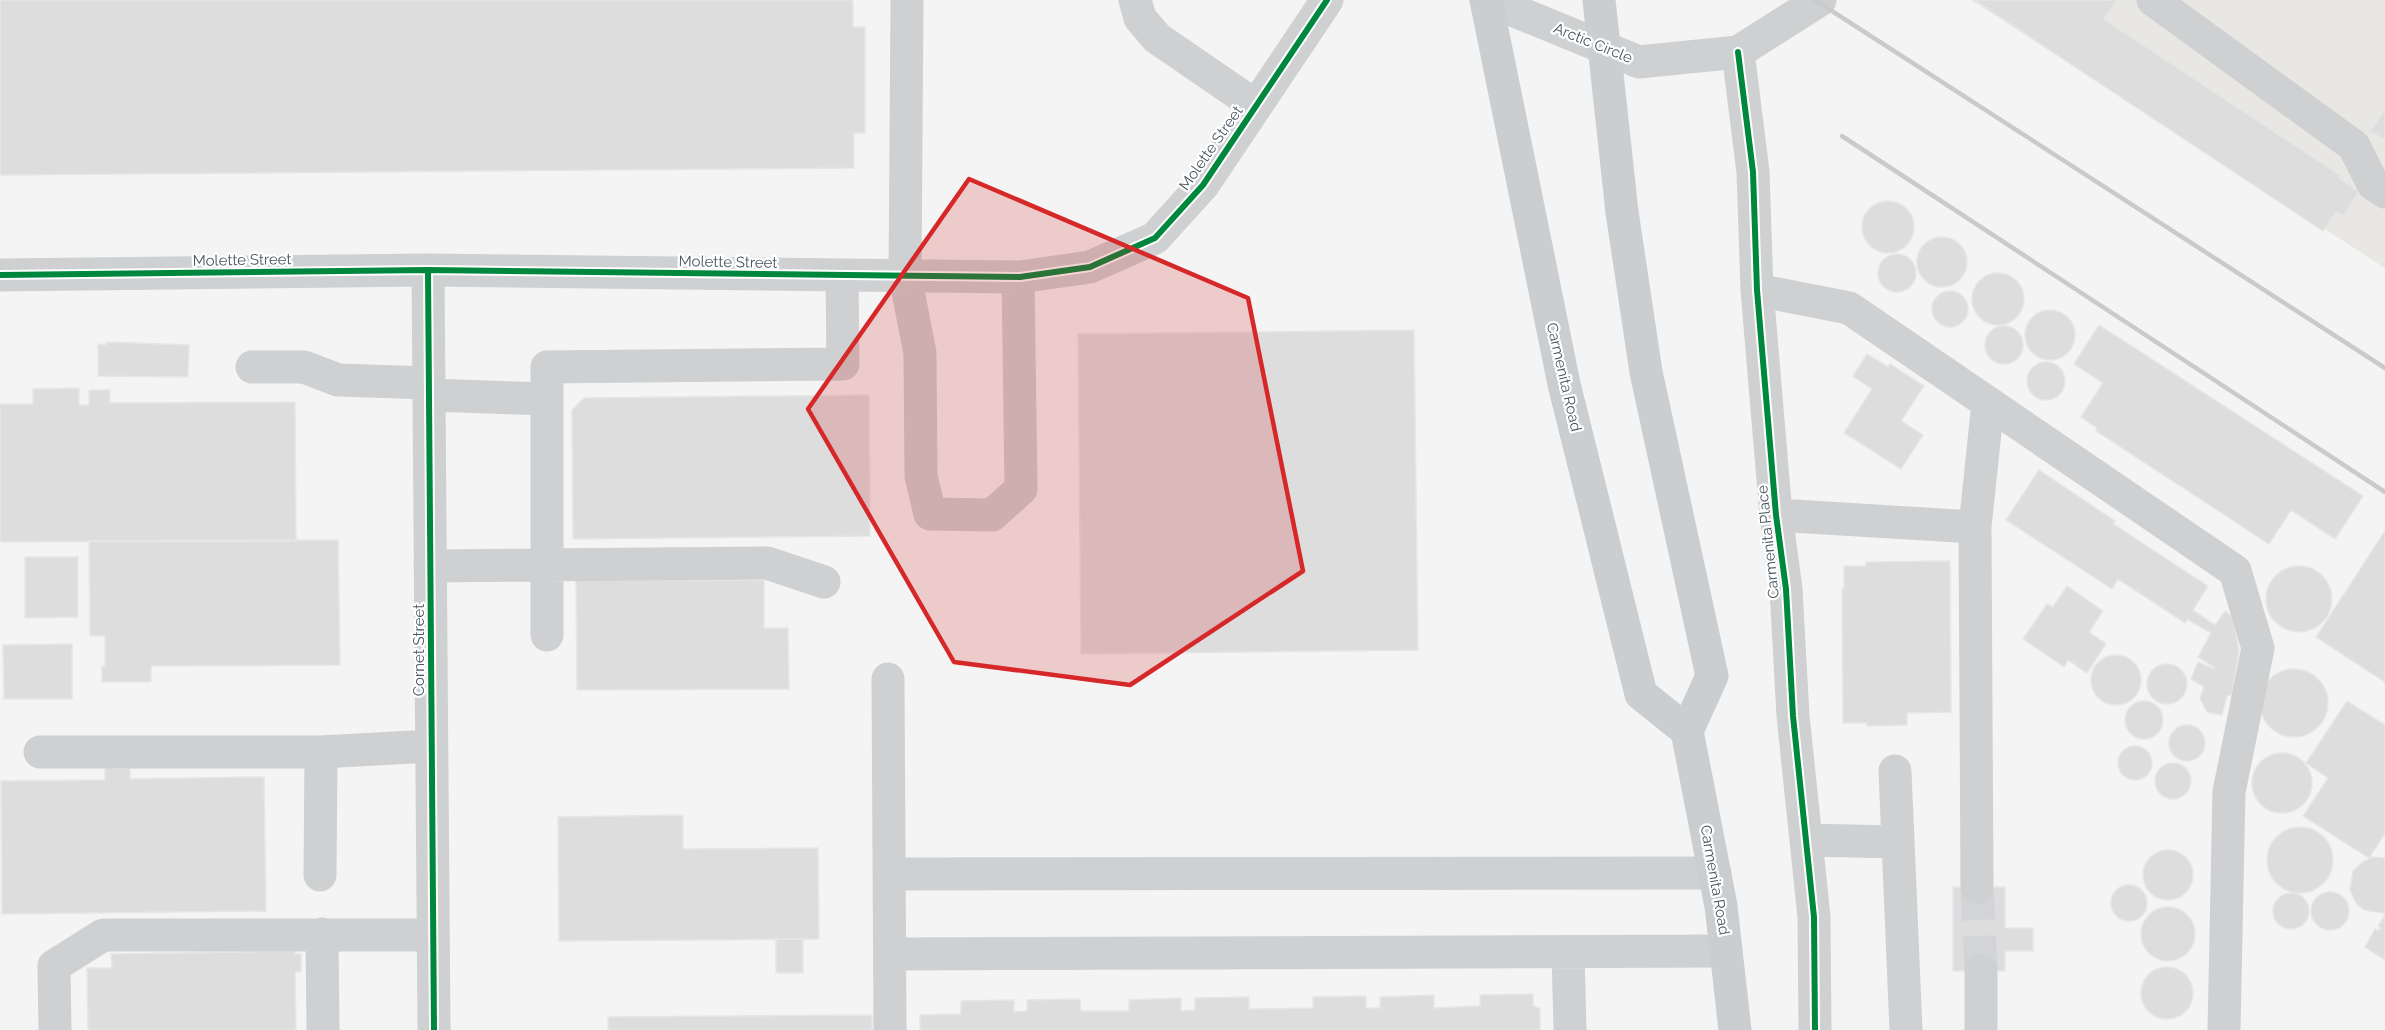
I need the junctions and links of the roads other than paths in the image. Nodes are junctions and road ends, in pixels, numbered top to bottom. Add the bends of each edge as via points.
1 (907, 0) edge
2 (1135, 0) edge
3 (1327, 0) edge
4 (1487, 0) edge
5 (1599, 0) edge
6 (1820, 0) edge
7 (2153, 0) edge
8 (1738, 52) junction
9 (1256, 106) junction
10 (2385, 192) edge
11 (428, 270) junction
12 (0, 275) edge
13 (842, 276) junction
14 (905, 276) junction
15 (1018, 277) junction
16 (1757, 290) junction
17 (252, 367) dead end
18 (429, 389) junction
19 (547, 399) junction
20 (1988, 403) junction
21 (1776, 515) junction
22 (1975, 527) junction
23 (430, 566) junction
24 (547, 566) junction
25 (824, 582) dead end
26 (547, 635) dead end
27 (888, 679) dead end
28 (1687, 731) junction
29 (431, 746) junction
30 (40, 752) dead end
31 (321, 752) junction
32 (1895, 771) dead end
33 (1806, 840) junction
34 (1898, 842) junction
35 (1715, 873) junction
36 (890, 874) junction
37 (320, 875) dead end
38 (1977, 887) tunnel mouth
39 (322, 934) junction
40 (433, 935) junction
41 (1726, 951) junction
42 (1568, 952) junction
43 (890, 954) junction
44 (1981, 971) tunnel mouth
45 (55, 1030) edge
46 (323, 1030) edge
47 (434, 1030) edge
48 (890, 1030) edge
49 (1570, 1030) edge
50 (1735, 1030) edge
51 (1815, 1030) edge
52 (1906, 1030) edge
53 (1981, 1030) edge
54 (2224, 1030) edge

1 - 14 street
2 - 9 street via 1140,18 1157,38
3 - 9 street, Molette Street
4 - 8 street, Arctic Circle via 1639,62
4 - 28 main road, Carmenita Road via 1564,384 1641,694
5 - 28 main road, bridge via 1622,212 1646,372 1712,676
6 - 8 street
7 - 10 street via 2354,146 2373,184
8 - 16 street, Carmenita Place via 1753,172
9 - 15 street, Molette Street via 1203,185 1155,238 1090,267
11 - 12 street, Molette Street
11 - 13 street, Molette Street
11 - 18 street, Cornet Street
13 - 14 street, Molette Street
13 - 19 street via 843,364 547,367
14 - 15 street, Molette Street
14 - 15 street via 920,353 921,476 930,514 992,515 1021,489
16 - 20 street via 1849,308
16 - 21 street, Carmenita Place
17 - 18 street via 304,367 338,380
18 - 19 street
18 - 23 street, Cornet Street
19 - 24 street
20 - 22 street
20 - 54 street via 2235,571 2258,648 2229,792
21 - 22 street
21 - 33 street, Carmenita Place via 1786,589 1793,716
22 - 38 street
23 - 24 street
23 - 29 street, Cornet Street
24 - 25 street via 767,563
24 - 26 street
27 - 36 street
28 - 35 main road, Carmenita Road
29 - 31 street
29 - 40 street, Cornet Street
30 - 31 street
31 - 37 street
32 - 34 street
33 - 34 street
33 - 51 street, Carmenita Place via 1814,917
34 - 52 street
35 - 36 street
35 - 41 main road, Carmenita Road
36 - 43 street
39 - 40 street
39 - 45 street via 103,935 54,966
39 - 46 street
40 - 47 street, Cornet Street
41 - 42 street
41 - 50 main road, Carmenita Road
42 - 43 street
42 - 49 street
43 - 48 street
44 - 53 street

